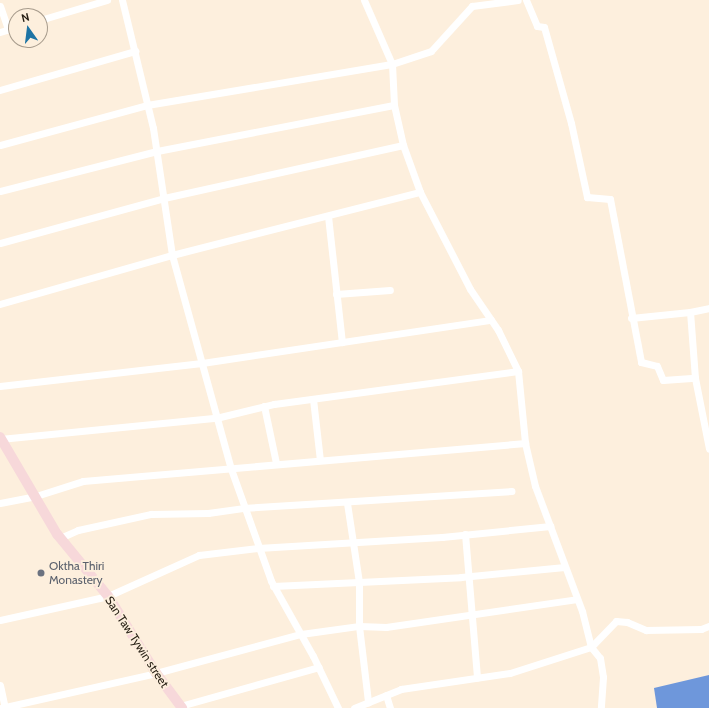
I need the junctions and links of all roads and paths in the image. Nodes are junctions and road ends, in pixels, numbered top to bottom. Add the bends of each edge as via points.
1 (107, 0) edge
2 (122, 0) edge
3 (364, 0) edge
4 (518, 0) edge
5 (526, 0) edge
6 (0, 6) edge
7 (48, 18) edge
8 (8, 30) joint
9 (0, 32) edge
10 (135, 51) junction
11 (392, 64) junction
12 (0, 90) edge
13 (147, 105) junction
14 (394, 105) junction
15 (0, 145) edge
16 (403, 145) junction
17 (157, 151) junction
18 (0, 191) edge
19 (420, 192) junction
20 (164, 198) junction
21 (328, 216) junction
22 (0, 243) edge
23 (172, 255) junction
24 (390, 290) dead end
25 (336, 294) junction
26 (0, 304) edge
27 (709, 308) edge
28 (690, 312) junction
29 (631, 318) junction
30 (492, 320) junction
31 (342, 342) junction
32 (202, 363) junction
33 (518, 371) junction
34 (695, 378) junction
35 (0, 386) edge
36 (313, 399) junction
37 (264, 406) junction
38 (216, 418) junction
39 (0, 438) edge
40 (525, 443) junction
41 (709, 449) edge
42 (320, 460) junction
43 (276, 463) junction
44 (231, 469) junction
45 (511, 491) dead end
46 (36, 496) junction
47 (0, 503) edge
48 (347, 503) junction
49 (243, 508) junction
50 (550, 526) junction
51 (465, 534) junction
52 (60, 538) junction
53 (353, 542) junction
54 (258, 548) junction
55 (565, 567) junction
56 (468, 576) junction
57 (359, 582) junction
58 (273, 586) junction
59 (108, 596) junction
60 (577, 599) junction
61 (473, 613) junction
62 (0, 620) edge
63 (359, 626) junction
64 (709, 626) edge
65 (301, 634) junction
66 (591, 647) junction
67 (319, 667) junction
68 (156, 673) junction
69 (477, 677) junction
70 (0, 685) edge
71 (386, 695) junction
72 (368, 702) junction
73 (181, 707) edge
74 (4, 708) edge
75 (338, 708) edge
76 (354, 708) edge
77 (390, 708) edge
78 (601, 708) edge

1 - 7 street
2 - 10 street
3 - 11 street
4 - 11 street via 472,6 431,51
5 - 29 street via 537,26 544,27 571,123 587,197 610,199
6 - 8 street
8 - 9 street
10 - 12 street
10 - 13 street
11 - 13 street
11 - 14 street
13 - 15 street
13 - 17 street
14 - 16 street
14 - 17 street
16 - 19 street
16 - 20 street
17 - 18 street
17 - 20 street
19 - 21 street
19 - 30 street via 470,289
20 - 22 street
20 - 23 street
21 - 23 street
21 - 25 street
23 - 26 street
23 - 32 street
24 - 25 street
25 - 31 street
27 - 28 street
28 - 29 street
28 - 34 street
29 - 34 street via 641,362 657,366 663,380
30 - 31 street
30 - 33 street
31 - 32 street
32 - 35 street
32 - 38 street
33 - 36 street
33 - 40 street
34 - 41 street
36 - 37 street
36 - 42 street
37 - 38 street
37 - 43 street
38 - 39 street
38 - 44 street
39 - 46 street, San Taw Tywin street
40 - 42 street
40 - 50 street via 535,486
42 - 43 street
43 - 44 street
44 - 46 street via 83,481
44 - 49 street
45 - 48 street
46 - 47 street
46 - 52 street, San Taw Tywin street
48 - 49 street
48 - 53 street
49 - 52 street via 208,513 151,514 78,530
49 - 54 street
50 - 51 street
50 - 55 street
51 - 53 street
51 - 56 street
52 - 59 street, San Taw Tywin street
53 - 54 street
53 - 57 street
54 - 58 street
54 - 59 street via 199,555
55 - 56 street
55 - 60 street
56 - 57 street
56 - 61 street
57 - 58 street
57 - 63 street
58 - 65 street
59 - 62 street
59 - 68 street, San Taw Tywin street
60 - 61 street
60 - 66 street
61 - 63 street via 386,627
61 - 69 street
63 - 65 street
63 - 72 street
64 - 66 street via 701,629 646,630 627,622 616,621
65 - 67 street
65 - 68 street
66 - 69 street via 510,672
66 - 78 street via 600,658 603,677
67 - 73 street
67 - 75 street
68 - 73 street, San Taw Tywin street
68 - 74 street
69 - 71 street via 401,688
70 - 74 street
71 - 72 street
71 - 77 street
72 - 76 street

